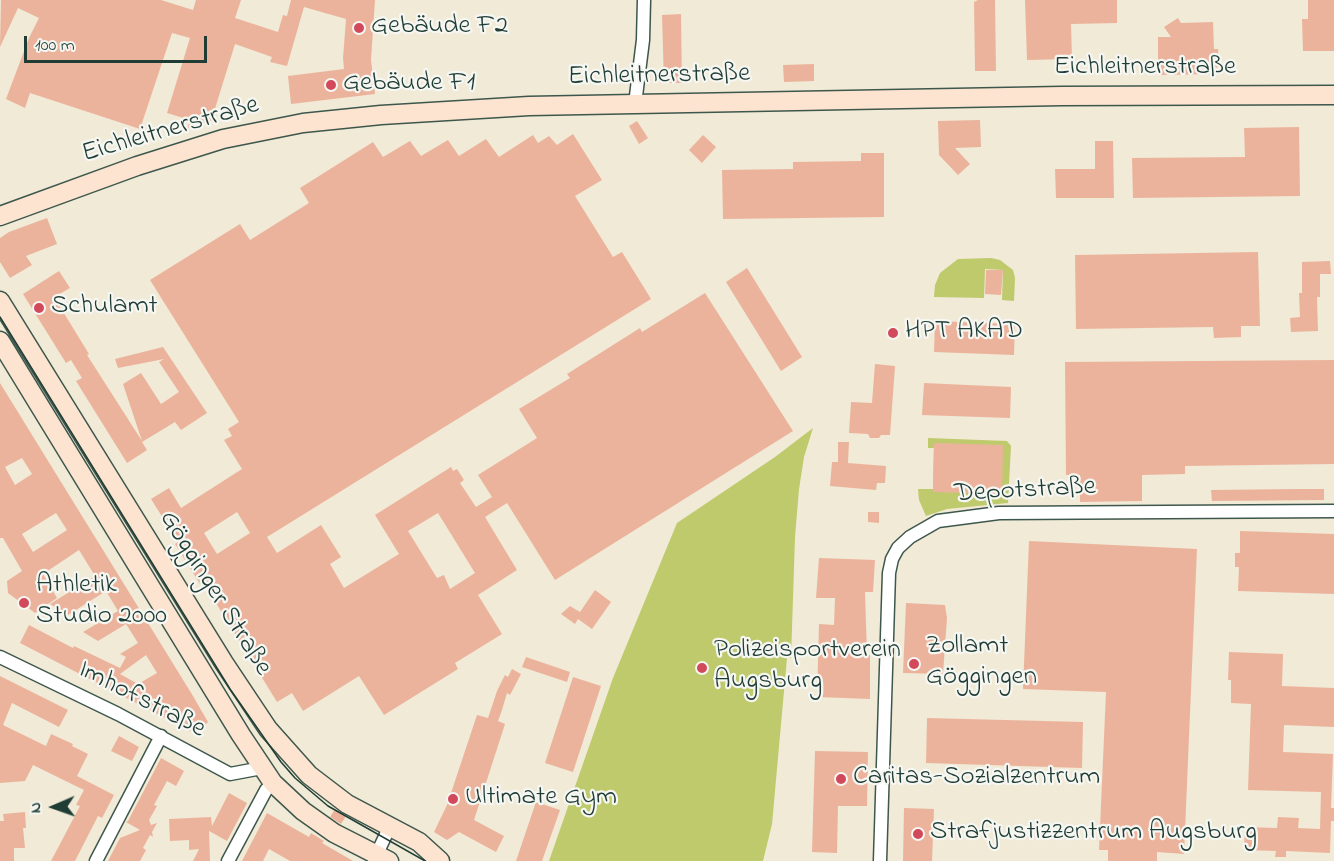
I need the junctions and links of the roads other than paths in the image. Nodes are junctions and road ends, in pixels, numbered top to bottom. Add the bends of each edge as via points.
1 (644, 0) edge
2 (1334, 96) edge
3 (635, 104) junction
4 (0, 216) edge
5 (0, 302) edge
6 (0, 342) edge
7 (1334, 511) edge
8 (0, 657) edge
9 (161, 736) junction
10 (268, 775) junction
11 (390, 826) junction
12 (380, 859) edge
13 (96, 861) edge
14 (228, 861) edge
15 (440, 861) edge
16 (879, 861) edge

1 - 3 street
2 - 3 main road, Eichleitnerstraße via 1062,96
3 - 4 main road, Eichleitnerstraße via 429,111 303,123 223,139
5 - 11 main road, Gögginger Straße via 268,729 309,774 348,804
6 - 10 main road, Gögginger Straße
7 - 16 street, Depotstraße via 999,513 938,521 910,537 898,548 889,573
8 - 9 street, Imhofstraße
9 - 10 street, Imhofstraße via 230,774
9 - 13 street
10 - 12 main road, Gögginger Straße via 303,812
10 - 14 street via 266,790
11 - 12 street
11 - 15 main road, Gögginger Straße via 419,842

